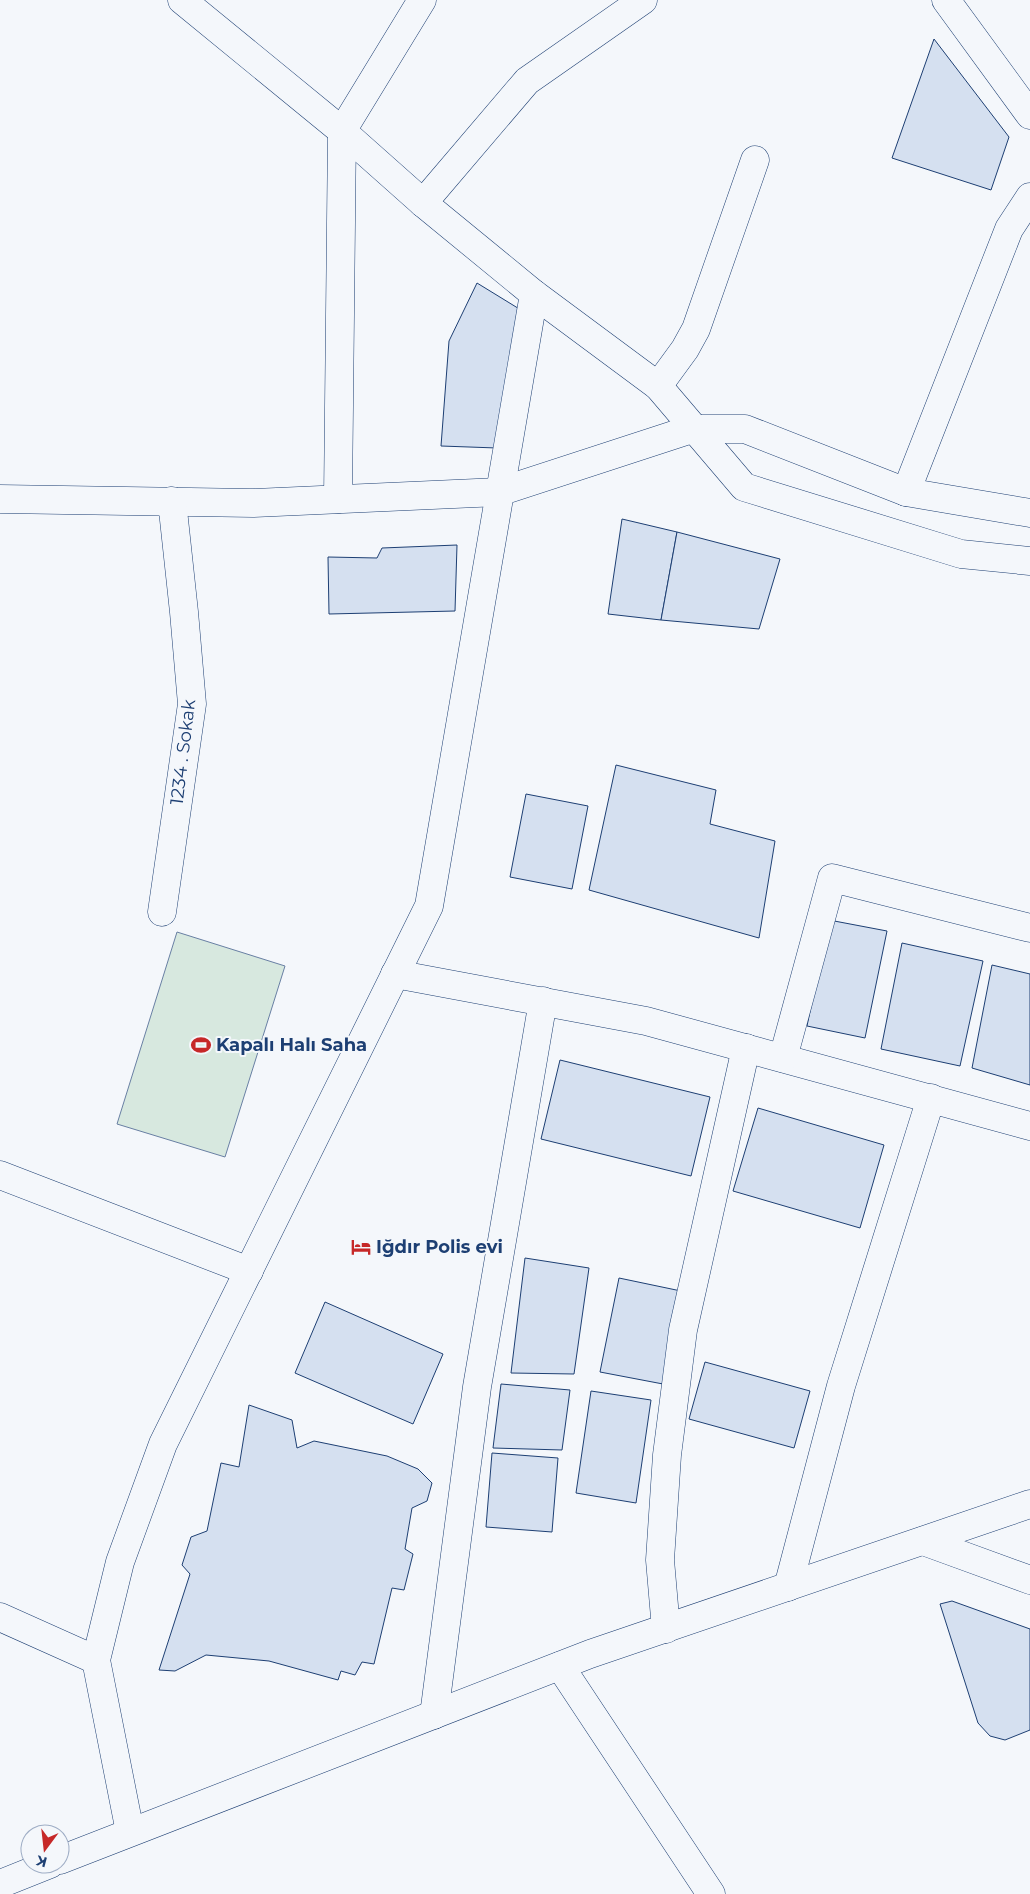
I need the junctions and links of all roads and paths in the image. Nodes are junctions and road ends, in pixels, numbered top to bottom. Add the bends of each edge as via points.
1 (182, 0) edge
2 (422, 0) edge
3 (643, 0) edge
4 (946, 0) edge
5 (1030, 115) edge
6 (342, 131) junction
7 (755, 160) dead end
8 (1029, 200) edge
9 (423, 203) junction
10 (534, 294) junction
11 (658, 386) junction
12 (692, 429) junction
13 (499, 492) junction
14 (906, 492) junction
15 (0, 499) edge
16 (338, 499) junction
17 (172, 501) junction
18 (1030, 513) edge
19 (1030, 561) edge
20 (162, 912) dead end
21 (1030, 928) edge
22 (396, 974) junction
23 (543, 1001) junction
24 (746, 1048) junction
25 (783, 1058) junction
26 (931, 1098) junction
27 (1030, 1126) edge
28 (0, 1174) edge
29 (249, 1271) junction
30 (1030, 1504) edge
31 (923, 1541) junction
32 (1030, 1580) edge
33 (788, 1587) junction
34 (0, 1617) edge
35 (666, 1629) junction
36 (96, 1660) junction
37 (560, 1666) junction
38 (434, 1715) junction
39 (130, 1832) junction
40 (70, 1856) edge
41 (25, 1874) edge
42 (0, 1884) edge
43 (0, 1888) edge
44 (7, 1894) edge
45 (712, 1894) edge

1 - 6 street
2 - 6 street
3 - 9 street via 527,81
4 - 5 street
6 - 9 street
6 - 16 street
7 - 11 street via 696,329
8 - 14 street via 1009,229
9 - 10 street
10 - 11 street
10 - 13 street
11 - 12 street
12 - 13 street
12 - 14 street via 745,429
12 - 19 street via 744,487 961,554
13 - 16 street
13 - 22 street via 428,906
14 - 18 street
15 - 17 street
16 - 17 street via 254,503
17 - 20 street, 1234 . Sokak via 192,704
21 - 25 street via 832,878
22 - 23 street
22 - 29 street
23 - 24 street via 646,1020
23 - 38 street via 477,1387
24 - 25 street
24 - 35 street via 683,1330 667,1455 660,1560
25 - 26 street
26 - 27 street
26 - 33 street via 841,1386
28 - 29 street
29 - 36 street via 163,1444 120,1562
30 - 31 street
31 - 32 street
31 - 33 street
33 - 35 street
34 - 36 street
35 - 37 street
36 - 39 street
37 - 38 street
37 - 45 street
38 - 39 street
39 - 40 street
41 - 42 street
43 - 44 street

